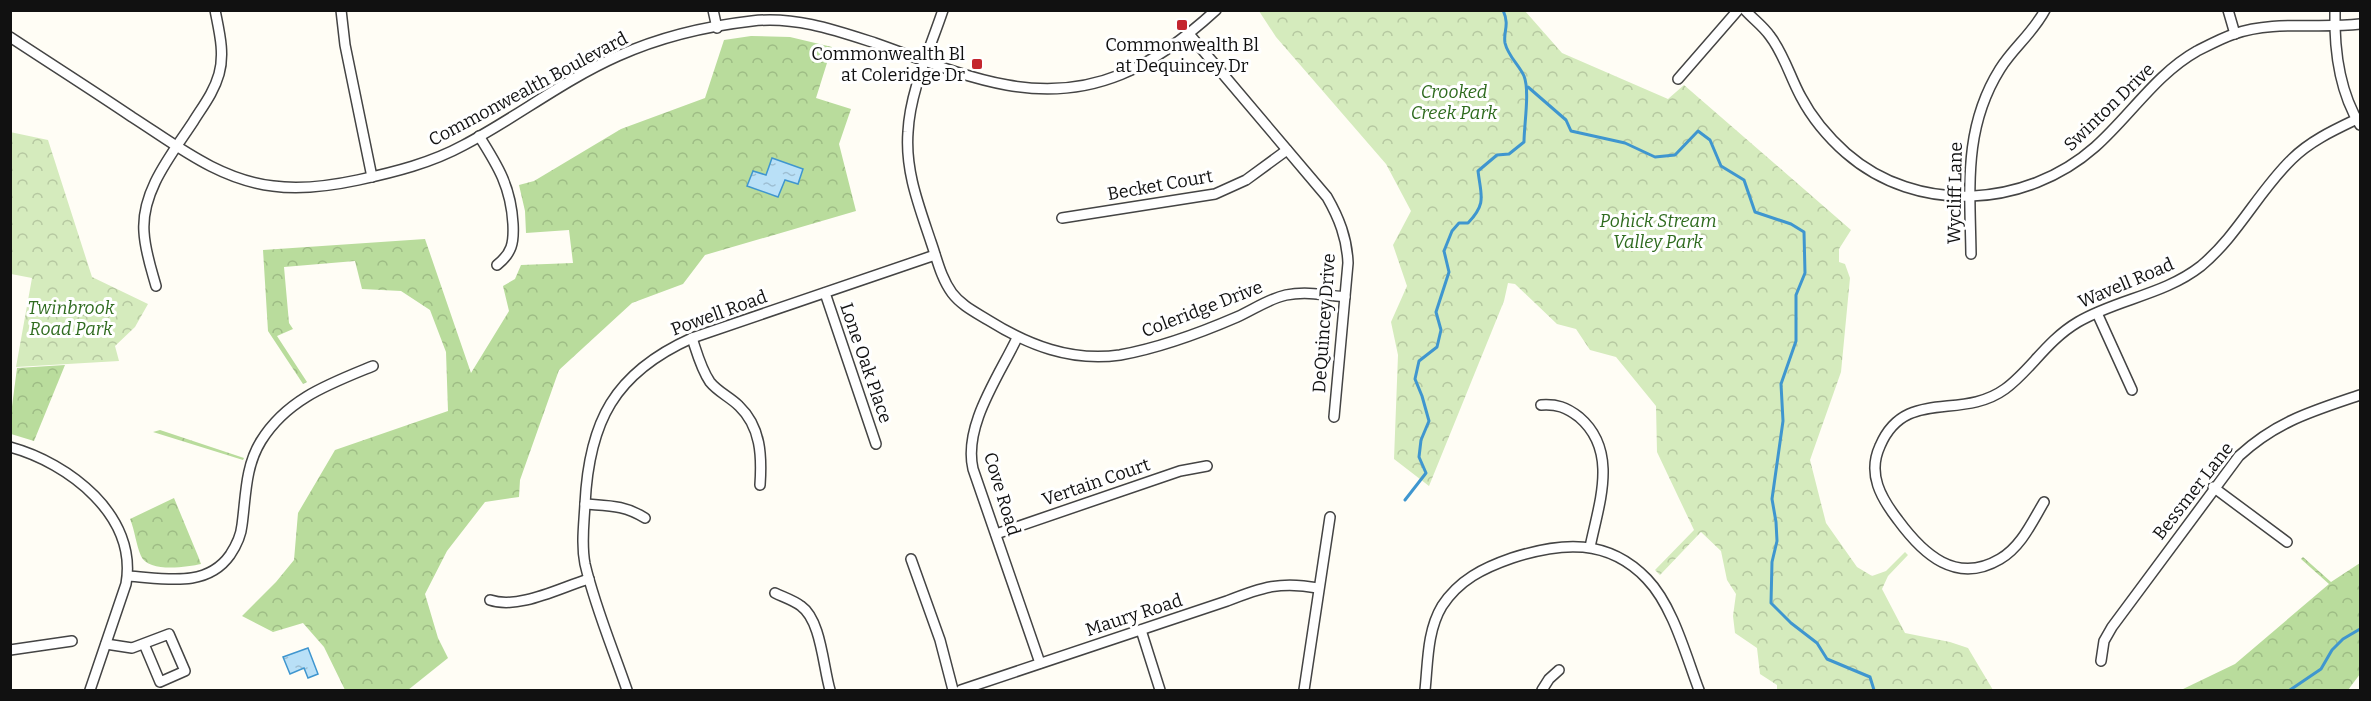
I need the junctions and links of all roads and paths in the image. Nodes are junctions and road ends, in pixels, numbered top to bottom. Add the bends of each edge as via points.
1 (216, 10) edge
2 (341, 10) edge
3 (713, 10) edge
4 (943, 10) edge
5 (1216, 10) edge
6 (1738, 10) edge
7 (1745, 10) edge
8 (2045, 10) edge
9 (2228, 10) edge
10 (2335, 10) edge
11 (2361, 24) edge
12 (2335, 26) junction
13 (717, 28) junction
14 (1190, 34) junction
15 (2235, 34) junction
16 (10, 37) edge
17 (926, 60) junction
18 (1678, 79) dead end
19 (2359, 122) edge
20 (479, 136) junction
21 (177, 146) junction
22 (1287, 150) junction
23 (372, 177) junction
24 (1970, 197) junction
25 (1062, 218) dead end
26 (1971, 254) dead end
27 (935, 255) junction
28 (497, 265) dead end
29 (156, 286) dead end
30 (825, 293) junction
31 (1345, 297) junction
32 (2097, 313) junction
33 (692, 338) junction
34 (1017, 338) junction
35 (373, 366) dead end
36 (2132, 390) dead end
37 (2361, 395) edge
38 (1541, 405) dead end
39 (1334, 417) dead end
40 (876, 444) dead end
41 (10, 447) edge
42 (1207, 466) dead end
43 (760, 485) dead end
44 (2213, 488) junction
45 (2044, 502) dead end
46 (585, 504) junction
47 (1330, 517) dead end
48 (645, 518) dead end
49 (996, 534) junction
50 (2286, 542) dead end
51 (1590, 547) junction
52 (911, 560) dead end
53 (128, 576) junction
54 (589, 579) junction
55 (1318, 588) junction
56 (775, 593) dead end
57 (490, 600) dead end
58 (1141, 630) junction
59 (72, 641) dead end
60 (106, 644) junction
61 (144, 644) junction
62 (10, 650) edge
63 (2101, 660) dead end
64 (1040, 663) junction
65 (1559, 670) dead end
66 (90, 690) edge
67 (627, 690) edge
68 (830, 690) edge
69 (953, 690) edge
70 (961, 690) edge
71 (1160, 690) edge
72 (1304, 690) edge
73 (1425, 690) edge
74 (1542, 690) edge
75 (1699, 690) edge

1 - 21 street via 221,45 219,73 212,93
2 - 23 street
3 - 13 street
4 - 17 street, Coleridge Drive
5 - 14 street, Commonwealth Boulevard
6 - 18 street
7 - 24 street, Swinton Drive via 1775,43 1813,117 1846,153 1873,172 1905,186
8 - 24 street, Wycliff Lane via 2002,66 1983,101 1971,147
9 - 15 street
10 - 12 street
11 - 12 street, Swinton Drive
12 - 15 street, Swinton Drive via 2276,27
12 - 19 street via 2338,66
13 - 17 street, Commonwealth Boulevard via 768,20 805,23
13 - 20 street, Commonwealth Boulevard via 672,37 616,57
14 - 17 street, Commonwealth Boulevard via 1135,69 1067,87 1004,85
14 - 22 street, DeQuincey Drive
15 - 24 street, Swinton Drive via 2173,68 2097,145 2066,170 2022,189
16 - 21 street, Commonwealth Boulevard
17 - 27 street, Coleridge Drive via 910,113 907,151 913,189
19 - 32 street, Wavell Road via 2313,142 2293,158 2231,236 2198,268 2160,290
20 - 23 street, Commonwealth Boulevard via 423,163
20 - 28 street via 504,178 512,207 513,246
21 - 23 street, Commonwealth Boulevard via 222,172 270,186 320,187
21 - 29 street via 155,182 144,223 146,253
22 - 25 street, Becket Court via 1246,180 1215,194
22 - 31 street, DeQuincey Drive via 1327,197 1340,222 1347,255
24 - 26 street, Wycliff Lane
27 - 30 street, Powell Road
27 - 34 street, Coleridge Drive via 946,283 958,299
30 - 33 street, Powell Road
30 - 40 street, Lone Oak Place
31 - 34 street, Coleridge Drive via 1314,293 1284,296 1219,324 1117,355 1069,354
31 - 39 street, DeQuincey Drive
32 - 36 street
32 - 45 street, Wavell Road via 2058,336 1994,396 1961,406 1914,411 1895,423 1878,448 1875,472 1883,499 1920,547 1949,565 1978,567 2003,557 2020,542
33 - 43 street via 710,382 739,406 754,428 760,446
33 - 46 street, Powell Road via 650,361 632,376 608,407 591,448
34 - 49 street, Cove Road via 972,435 974,469
35 - 53 street via 309,394 280,416 256,451 245,489 236,547 220,565 194,578 180,580
37 - 44 street, Bessmer Lane via 2271,430 2239,456
38 - 51 street via 1554,404 1571,411 1587,424 1601,448 1603,482
41 - 53 street via 51,461 86,487 120,533
42 - 49 street, Vertain Court via 1180,471
44 - 50 street
44 - 63 street, Bessmer Lane via 2112,627 2104,641
46 - 48 street via 622,506
46 - 54 street, Powell Road via 583,544
47 - 55 street
49 - 64 street, Cove Road
51 - 73 street via 1535,551 1491,565 1464,581 1443,605 1435,622
51 - 75 street via 1630,564 1654,588 1667,608
52 - 69 street via 940,640
53 - 60 street
54 - 57 street via 519,602 501,604
54 - 67 street, Powell Road
55 - 58 street, Maury Road via 1267,586
55 - 72 street
56 - 68 street via 810,614
58 - 64 street, Maury Road
58 - 71 street
59 - 62 street
60 - 61 street via 132,648
60 - 66 street
61 - 61 street via 169,634 185,671 160,682
64 - 70 street, Maury Road
65 - 74 street

